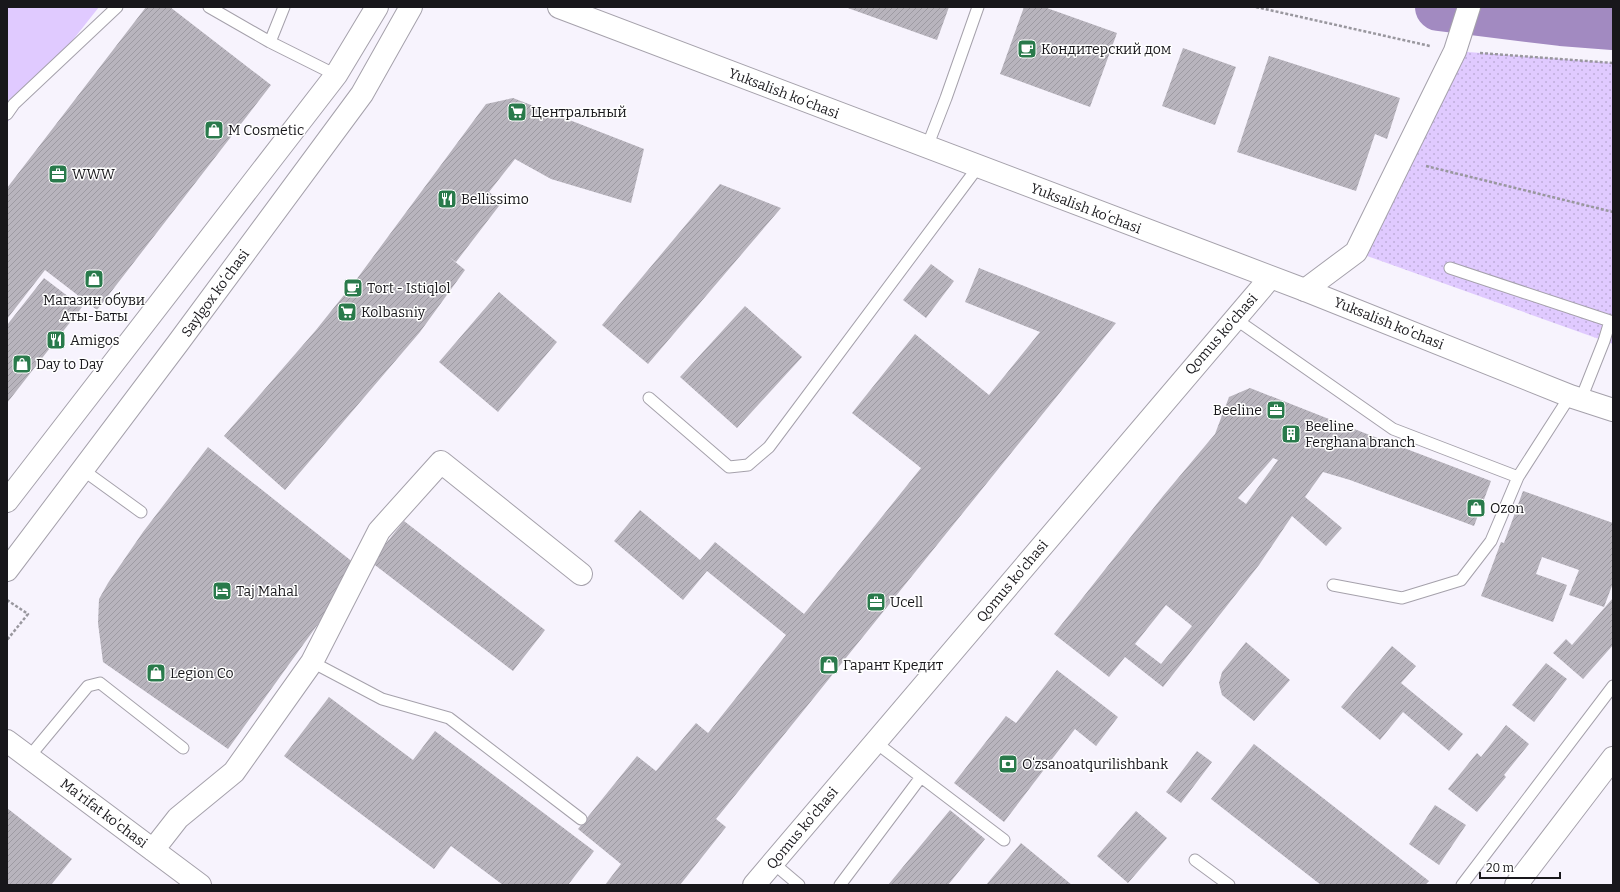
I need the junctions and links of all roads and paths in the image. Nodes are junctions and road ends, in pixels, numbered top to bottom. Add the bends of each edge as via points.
1 (117, 7) edge
2 (209, 7) edge
3 (284, 7) edge
4 (377, 7) edge
5 (410, 7) edge
6 (559, 7) edge
7 (978, 7) edge
8 (1469, 7) edge
9 (270, 42) junction
10 (336, 75) junction
11 (7, 114) edge
12 (927, 147) junction
13 (1402, 160) junction
14 (978, 166) junction
15 (1613, 212) edge
16 (1450, 268) dead end
17 (1270, 278) junction
18 (1305, 290) junction
19 (1234, 318) junction
20 (1611, 321) edge
21 (1575, 397) junction
22 (649, 398) dead end
23 (1613, 410) edge
24 (83, 470) junction
25 (1518, 477) junction
26 (7, 501) edge
27 (141, 512) dead end
28 (7, 570) edge
29 (581, 574) dead end
30 (1333, 585) dead end
31 (7, 600) edge
32 (7, 640) edge
33 (312, 662) junction
34 (1613, 686) edge
35 (7, 741) edge
36 (875, 742) junction
37 (183, 748) dead end
38 (29, 757) junction
39 (1613, 758) edge
40 (921, 777) junction
41 (581, 819) dead end
42 (1004, 840) dead end
43 (153, 850) junction
44 (1195, 860) dead end
45 (773, 863) junction
46 (200, 885) edge
47 (754, 885) edge
48 (799, 885) edge
49 (840, 885) edge
50 (1229, 885) edge
51 (1462, 885) edge
52 (1516, 885) edge

1 - 11 lane via 14,104
2 - 9 lane
3 - 9 lane
4 - 10 main road
5 - 24 main road, Saylgox koʻchasi via 362,94
6 - 12 main road, Yuksalish koʻchasi
7 - 12 lane
8 - 13 main road via 1455,52
9 - 10 lane
10 - 26 main road
12 - 14 main road, Yuksalish koʻchasi
13 - 15 path
13 - 18 main road via 1356,252
14 - 17 main road, Yuksalish koʻchasi
14 - 22 lane via 770,447 748,465 730,467
16 - 20 lane
17 - 18 main road, Yuksalish koʻchasi
17 - 19 main road, Qomus ko'chasi
18 - 21 main road, Yuksalish koʻchasi
19 - 25 lane via 1393,429
19 - 36 main road, Qomus ko'chasi
20 - 21 lane via 1604,341
21 - 23 main road, Yuksalish koʻchasi
21 - 25 lane
24 - 27 lane
24 - 28 main road, Saylgox koʻchasi
25 - 30 lane via 1491,541 1461,580 1402,598
29 - 33 main road via 441,462 379,531
31 - 32 path via 28,614
33 - 41 lane via 382,699 449,718
33 - 43 main road via 234,772 178,818
34 - 51 lane
35 - 38 main road, Ma'rifat ko'chasi
36 - 40 lane
36 - 45 main road, Qomus ko'chasi
37 - 38 lane via 100,683 88,686
38 - 43 main road, Ma'rifat ko'chasi
39 - 52 main road
40 - 42 lane
40 - 49 lane
43 - 46 main road, Ma'rifat ko'chasi
44 - 50 lane
45 - 47 main road, Qomus ko'chasi
45 - 48 lane

